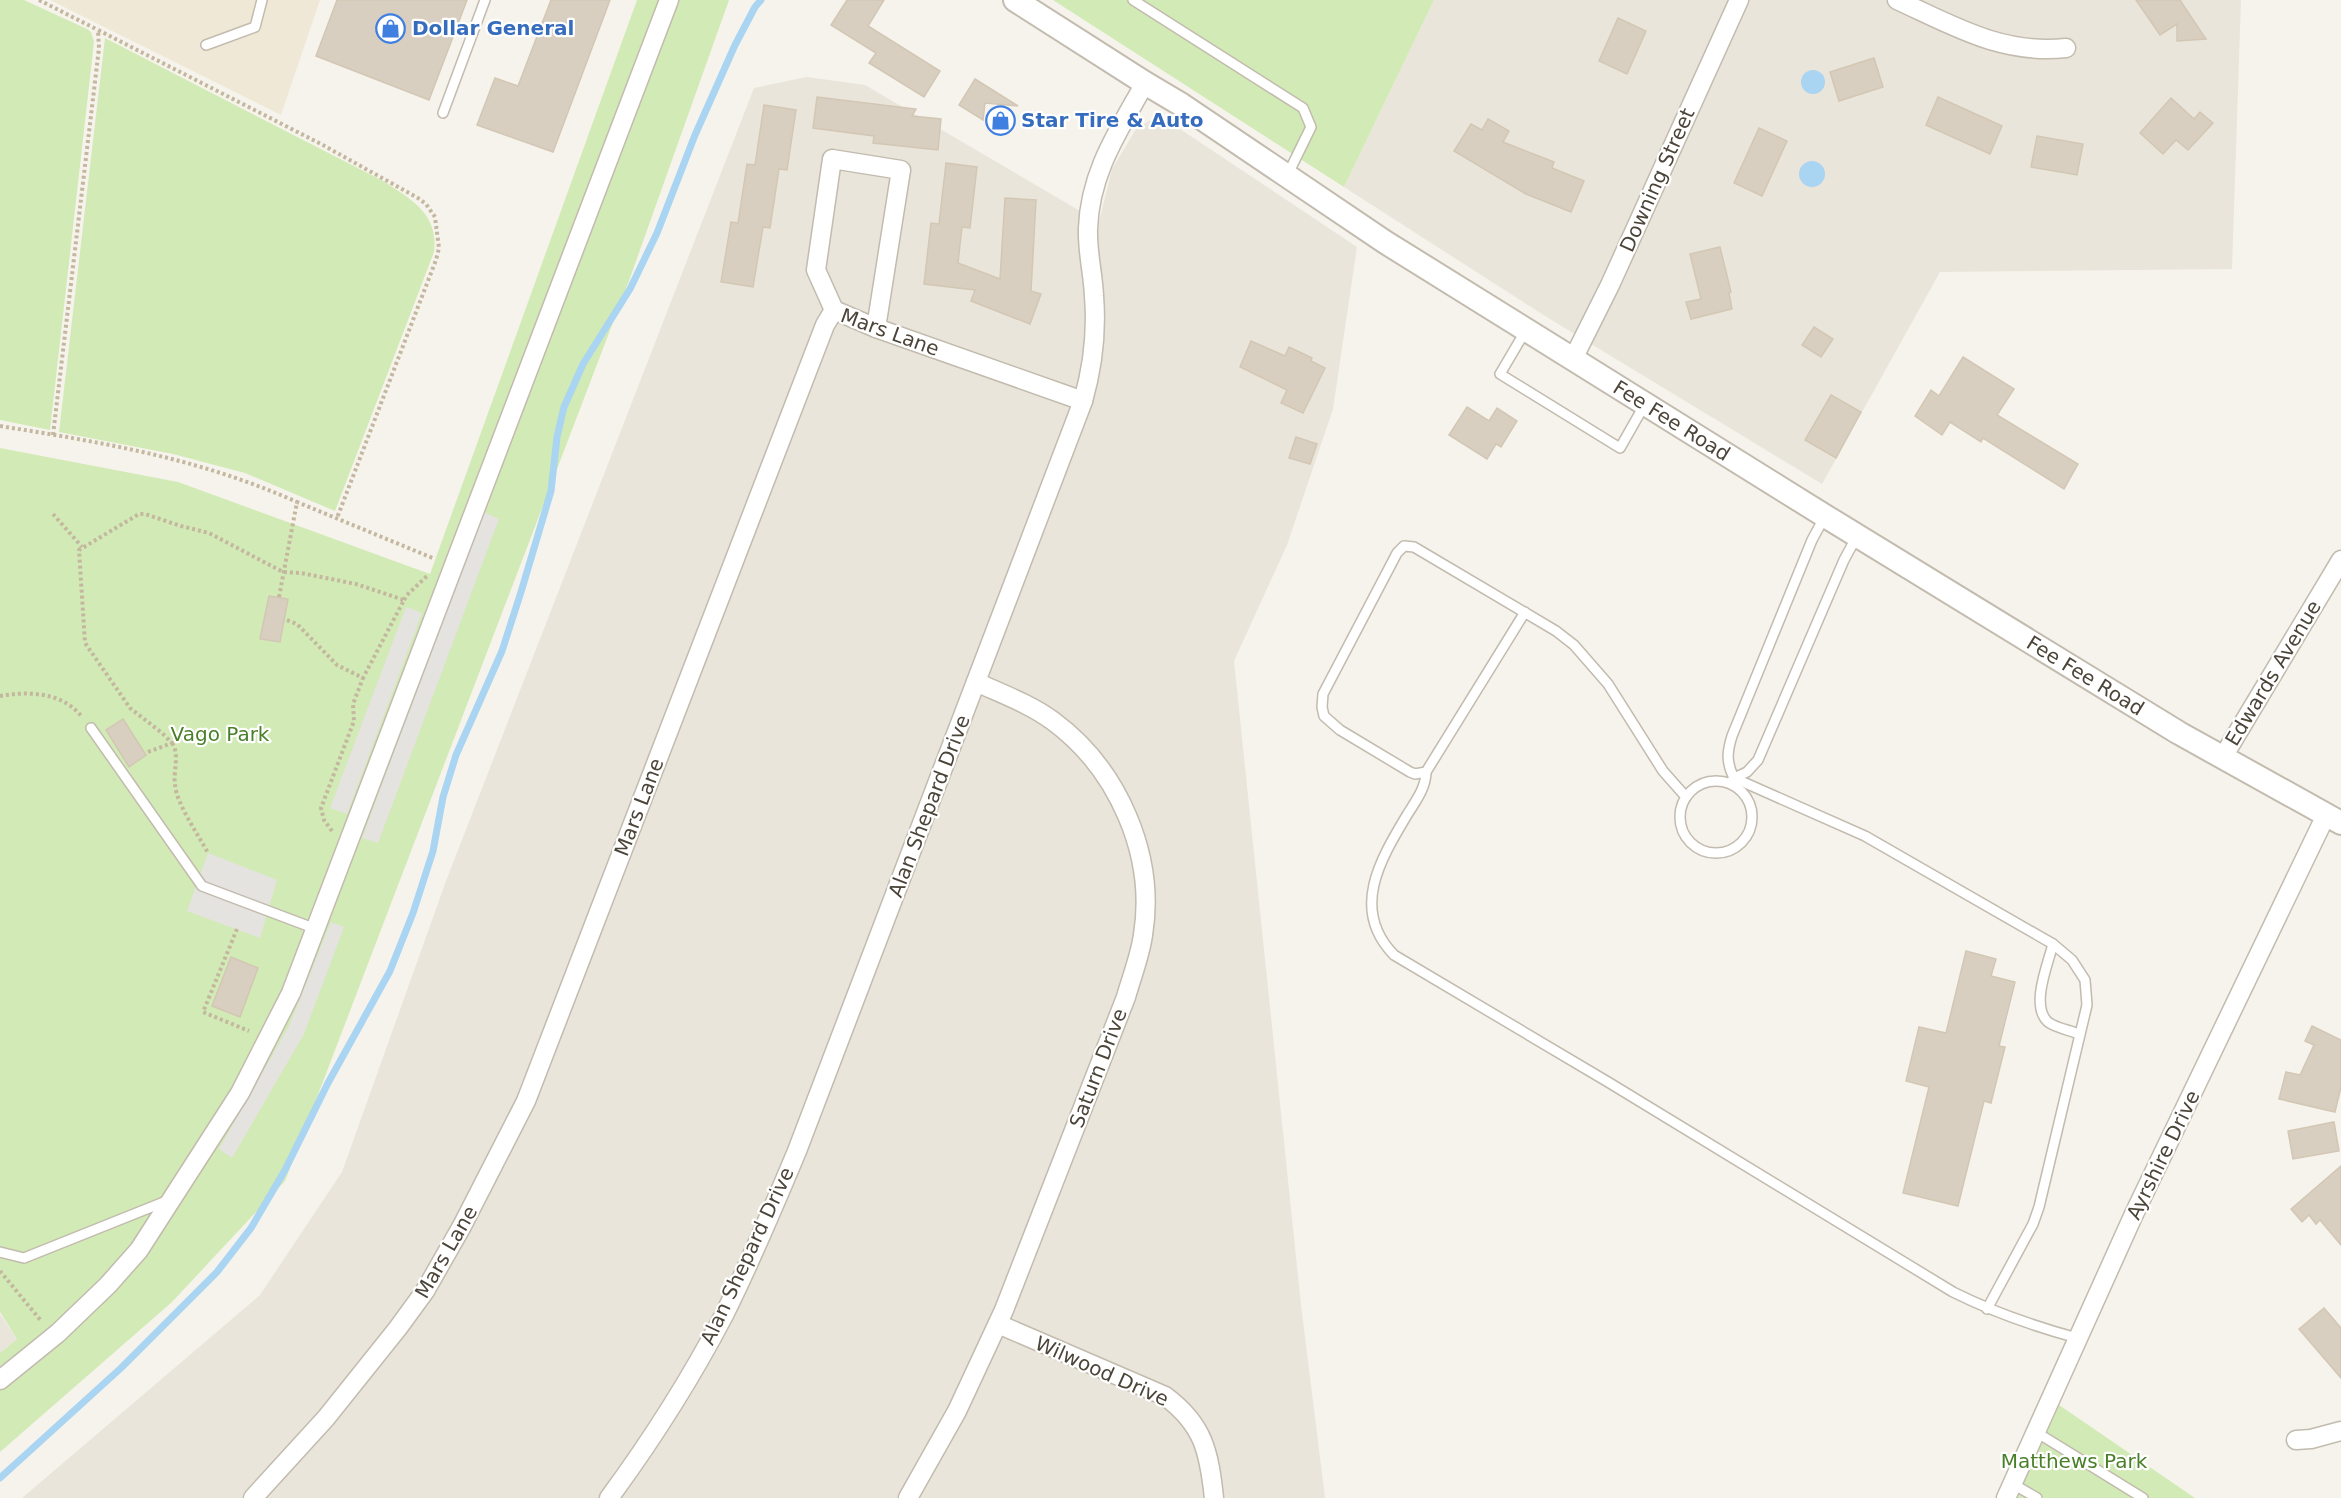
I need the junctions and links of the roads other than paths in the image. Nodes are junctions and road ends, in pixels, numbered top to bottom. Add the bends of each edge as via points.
1 (262, 0) edge
2 (485, 0) edge
3 (669, 0) edge
4 (1015, 0) edge
5 (1133, 0) edge
6 (1738, 0) edge
7 (1897, 0) edge
8 (206, 45) dead end
9 (2066, 48) dead end
10 (1145, 83) junction
11 (443, 113) dead end
12 (1287, 176) junction
13 (834, 310) junction
14 (876, 328) junction
15 (1526, 330) junction
16 (1573, 359) junction
17 (1083, 401) junction
18 (1645, 404) junction
19 (1826, 516) junction
20 (1857, 536) junction
21 (2341, 560) edge
22 (1525, 612) junction
23 (976, 682) junction
24 (91, 728) road end
25 (2223, 757) junction
26 (1426, 772) junction
27 (1732, 780) junction
28 (1686, 798) junction
29 (2333, 819) edge
30 (316, 929) junction
31 (2053, 944) junction
32 (2079, 1034) junction
33 (174, 1197) junction
34 (0, 1252) edge
35 (1987, 1310) junction
36 (998, 1324) junction
37 (2077, 1338) junction
38 (0, 1380) edge
39 (2341, 1431) edge
40 (2036, 1432) junction
41 (2296, 1440) dead end
42 (2010, 1491) edge
43 (253, 1498) edge
44 (609, 1498) edge
45 (908, 1498) edge
46 (1214, 1498) edge
47 (2037, 1498) edge
48 (2143, 1498) edge

1 - 8 lane via 255,27
2 - 11 lane
3 - 30 street
4 - 10 street, Fee Fee Road
5 - 12 lane via 1303,108 1311,128
6 - 16 street, Downing Street
7 - 9 street via 1986,40 2038,49
10 - 12 street, Fee Fee Road
10 - 17 street, Alan Shepard Drive via 1107,150 1093,190 1088,228 1096,336
12 - 15 street, Fee Fee Road
13 - 14 street, Mars Lane
13 - 14 street via 816,270 832,159 901,170
13 - 43 street, Mars Lane via 526,1101 425,1291 326,1418
14 - 17 street, Mars Lane
15 - 16 street, Fee Fee Road
15 - 18 lane via 1500,374 1620,448
16 - 18 street, Fee Fee Road
17 - 23 street, Alan Shepard Drive
18 - 19 street, Fee Fee Road
19 - 20 street, Fee Fee Road
19 - 27 lane via 1812,540 1732,736 1727,764
20 - 25 street, Fee Fee Road
20 - 27 lane via 1758,760
21 - 25 street, Edwards Avenue
22 - 26 lane
22 - 26 lane via 1414,547 1404,546 1397,553 1323,694 1322,707 1324,716 1340,730 1410,772
22 - 28 lane via 1574,645 1595,668 1663,771
23 - 36 street, Saturn Drive via 1053,721 1105,774 1131,824 1145,908 1144,933 1126,996
23 - 44 street, Alan Shepard Drive via 757,1246 683,1385
24 - 30 lane via 202,886
25 - 29 street, Fee Fee Road
26 - 35 lane via 1422,791 1384,856 1373,886 1376,928 1394,955
27 - 28 lane via 1705,782
27 - 28 lane via 1752,809 1749,832 1733,849 1710,852 1689,841 1680,820
27 - 31 lane via 1874,841
29 - 37 street, Ayrshire Drive via 2139,1203
30 - 33 street via 291,993 240,1093
31 - 32 lane via 2072,960 2085,980 2087,1005
31 - 32 lane via 2040,993 2041,1011 2054,1026
32 - 35 lane via 2039,1206
33 - 34 lane via 24,1258
33 - 38 street via 140,1250 108,1285
35 - 37 lane
36 - 45 street, Saturn Drive via 957,1411
36 - 46 street, Wilwood Drive via 1165,1396 1184,1410 1205,1443
37 - 40 street, Ayrshire Drive
39 - 41 street
40 - 42 street, Ayrshire Drive
40 - 48 lane
42 - 47 lane

